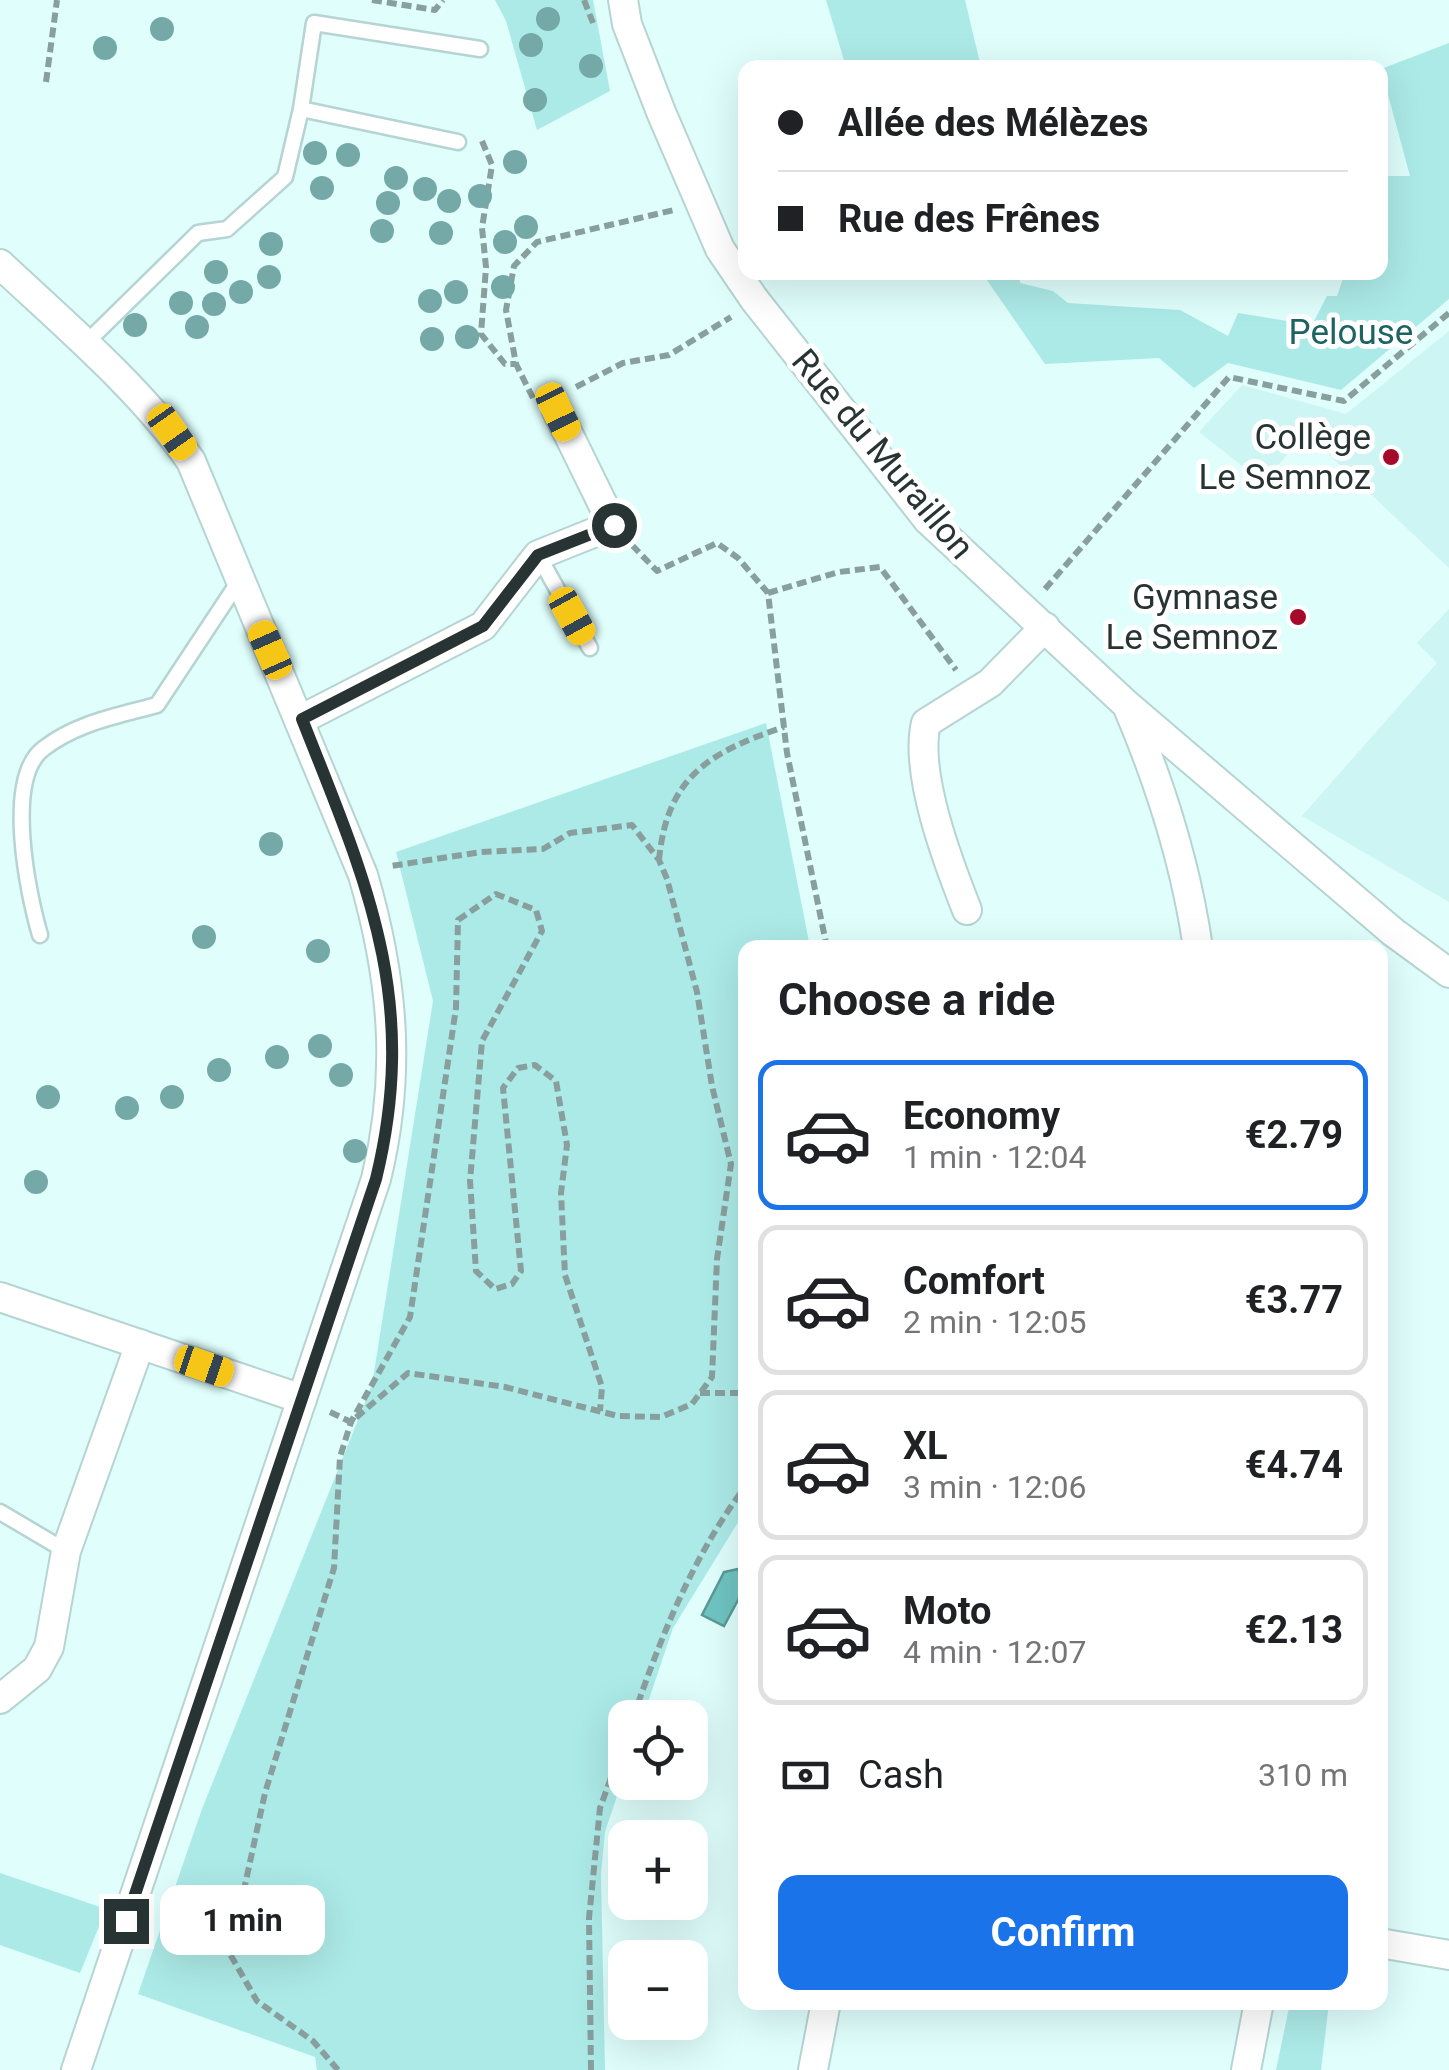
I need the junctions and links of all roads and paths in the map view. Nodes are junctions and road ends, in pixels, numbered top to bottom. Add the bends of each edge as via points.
1 (57, 0) edge
2 (372, 0) edge
3 (443, 0) edge
4 (623, 0) edge
5 (480, 49) dead end
6 (46, 82) dead end
7 (302, 109) junction
8 (480, 135) dead end
9 (458, 142) dead end
10 (700, 204) junction
11 (0, 264) edge
12 (738, 275) edge
13 (741, 280) edge
14 (740, 310) dead end
15 (1449, 313) edge
16 (86, 344) junction
17 (516, 364) junction
18 (558, 412) junction
19 (614, 525) junction
20 (538, 555) junction
21 (239, 580) junction
22 (768, 593) junction
23 (1018, 604) junction
24 (1044, 627) junction
25 (590, 648) dead end
26 (973, 693) junction
27 (1127, 705) junction
28 (302, 719) junction
29 (784, 727) junction
30 (659, 860) junction
31 (363, 874) junction
32 (967, 910) dead end
33 (40, 935) dead end
34 (825, 940) edge
35 (1196, 940) edge
36 (1449, 973) edge
37 (0, 1297) edge
38 (140, 1344) junction
39 (738, 1392) edge
40 (700, 1393) junction
41 (302, 1399) junction
42 (600, 1411) junction
43 (351, 1422) junction
44 (738, 1496) edge
45 (0, 1512) edge
46 (66, 1552) junction
47 (0, 1699) edge
48 (639, 1700) edge
49 (608, 1786) edge
50 (1388, 1944) edge
51 (1449, 1955) edge
52 (824, 2010) edge
53 (1257, 2010) edge
54 (76, 2070) edge
55 (338, 2070) edge
56 (592, 2070) edge
57 (812, 2070) edge
58 (1246, 2070) edge

1 - 6 path
2 - 3 path via 435,10
4 - 10 street, Rue du Muraillon
5 - 7 lane via 314,23
7 - 9 lane
7 - 16 lane via 284,177 227,229 198,233
8 - 17 path via 492,165 482,228 481,334 505,364
10 - 12 street, Rue du Muraillon
10 - 17 path via 537,242 514,266 506,310
11 - 16 street
13 - 23 street, Rue du Muraillon via 928,520
14 - 18 path via 669,355 623,363 574,388
15 - 23 path via 1344,401 1229,377 1040,594
16 - 21 street via 192,460
17 - 18 path via 540,410
18 - 19 street
19 - 20 street
19 - 22 path via 657,571 717,544
20 - 25 lane
20 - 28 street via 483,626
21 - 28 street
21 - 33 lane via 157,705 82,725 38,752 20,803
22 - 26 path via 880,567
22 - 29 path
23 - 24 street, Rue du Muraillon
24 - 26 street
24 - 27 street, Rue du Muraillon
26 - 32 street via 926,723 921,746 949,865
27 - 35 street via 1176,837
27 - 36 street, Rue du Muraillon
28 - 31 street
29 - 30 path via 733,744 691,772 662,830
29 - 34 path
30 - 31 path via 632,825 570,833 543,850 411,860
30 - 40 path via 697,992 731,1164 717,1259 712,1378
31 - 41 street via 389,980 391,1102 376,1179
37 - 38 street
38 - 41 street
38 - 46 street
39 - 40 path
40 - 42 path via 692,1404 660,1417
41 - 43 path
41 - 54 street
42 - 43 path via 505,1387 408,1373
42 - 43 path via 602,1387 564,1275 567,1146 556,1081 535,1066 518,1068 503,1088 521,1271 512,1284 494,1289 476,1271 470,1181 482,1041 542,931 536,910 496,894 458,920 456,1008 410,1318
43 - 55 path via 340,1456 334,1568 265,1793 230,1954 257,2001 314,2041
44 - 48 path via 711,1532
45 - 46 lane
46 - 47 street via 49,1647 37,1669
49 - 56 path via 589,1918
50 - 51 street
52 - 57 street
53 - 58 street

